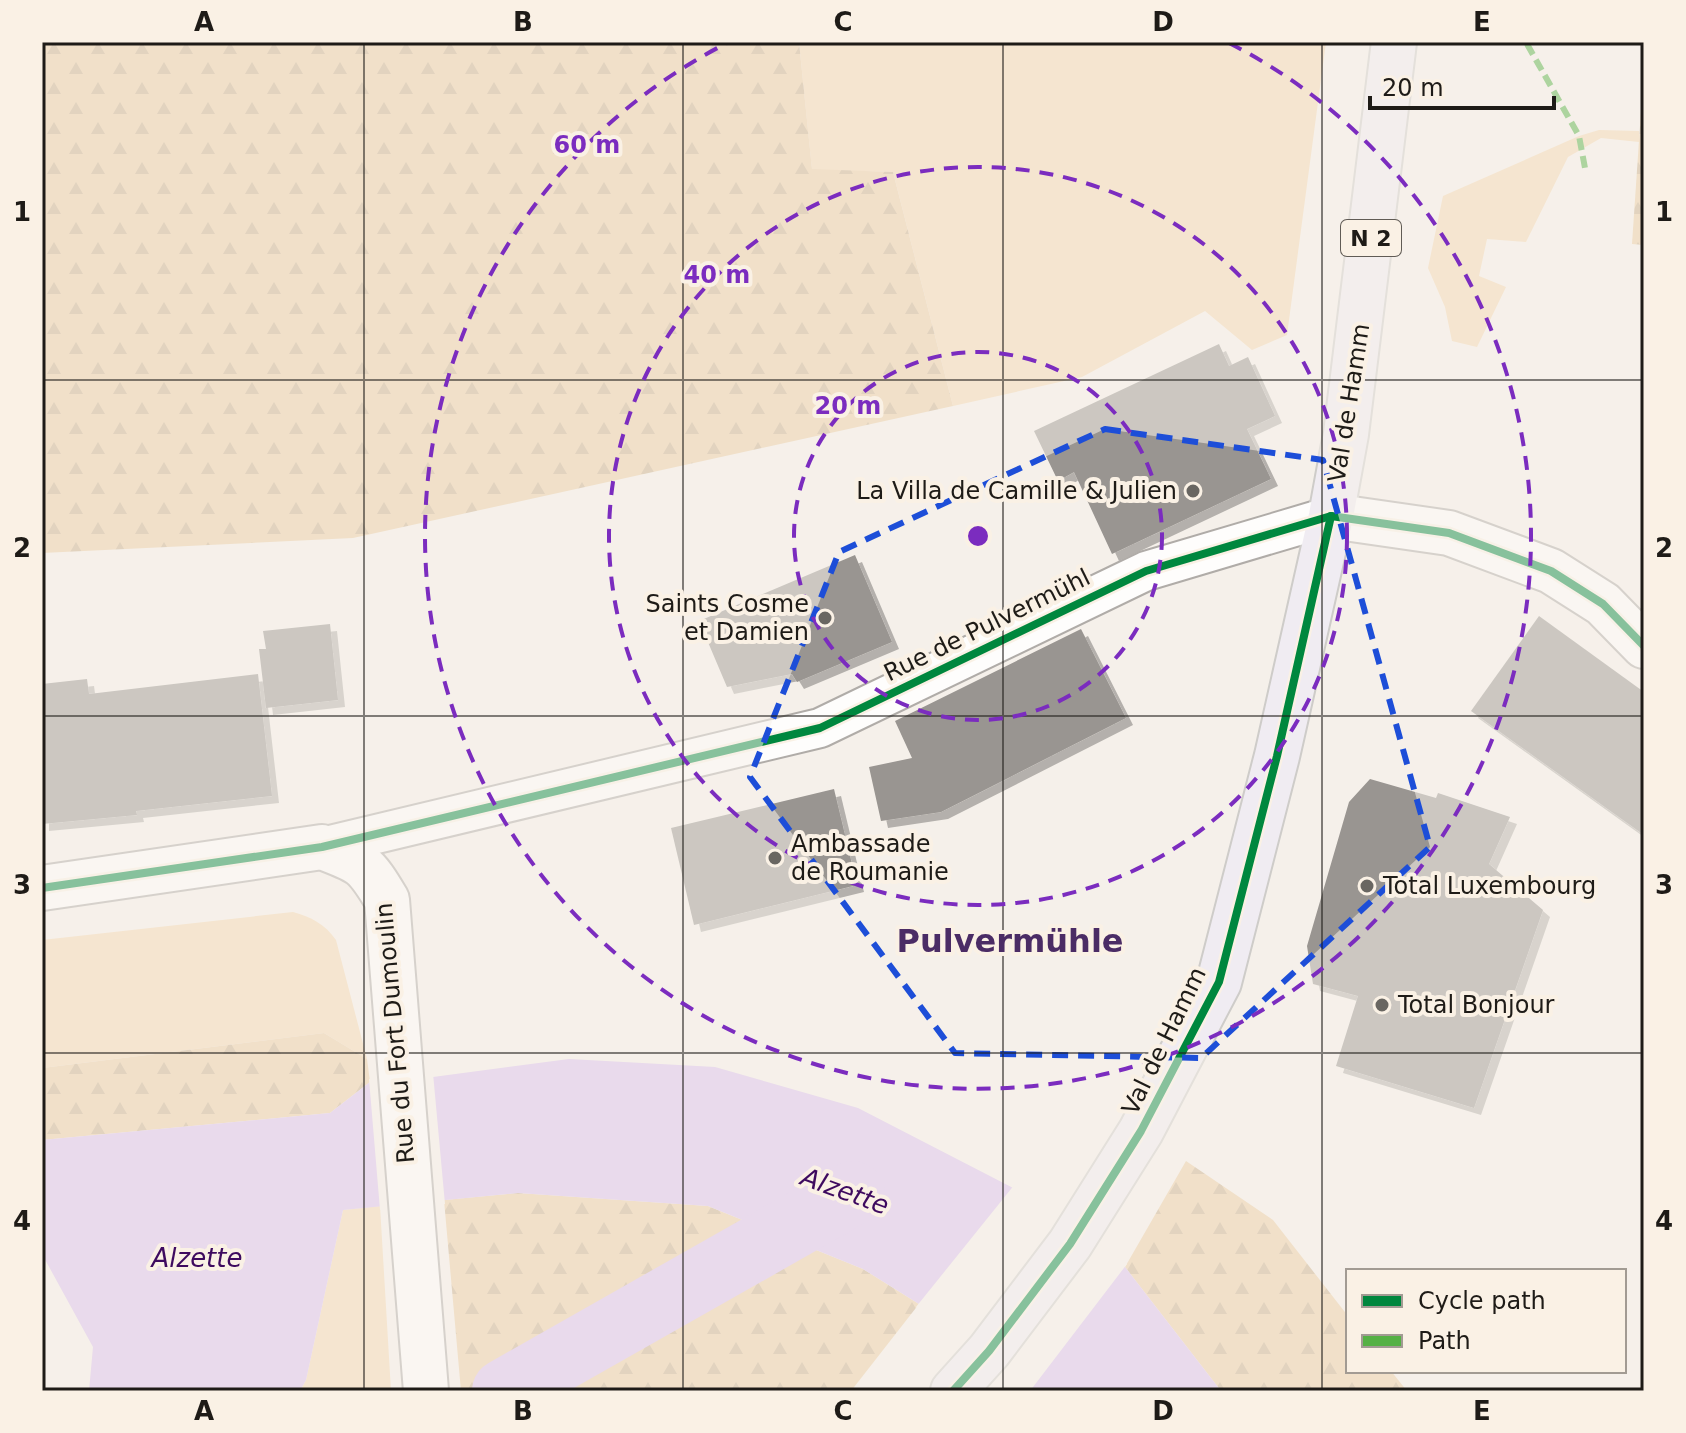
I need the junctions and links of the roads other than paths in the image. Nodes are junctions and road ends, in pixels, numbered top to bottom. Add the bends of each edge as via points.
1 (1394, 42) edge
2 (1331, 516) junction
3 (1644, 646) edge
4 (322, 847) junction
5 (42, 888) edge
6 (426, 1391) edge
7 (953, 1391) edge

1 - 2 main road, Val de Hamm / N 2 via 1356,367
2 - 3 street, Rue de Pulvermühl via 1449,533 1551,571 1603,604
2 - 4 street, Rue de Pulvermühl via 1146,571 820,728
2 - 7 main road, Val de Hamm / N 2 via 1219,982 1141,1131 1070,1244
4 - 5 street, Rue du Fort Dumoulin
4 - 6 street, Rue du Fort Dumoulin via 359,861 387,900

